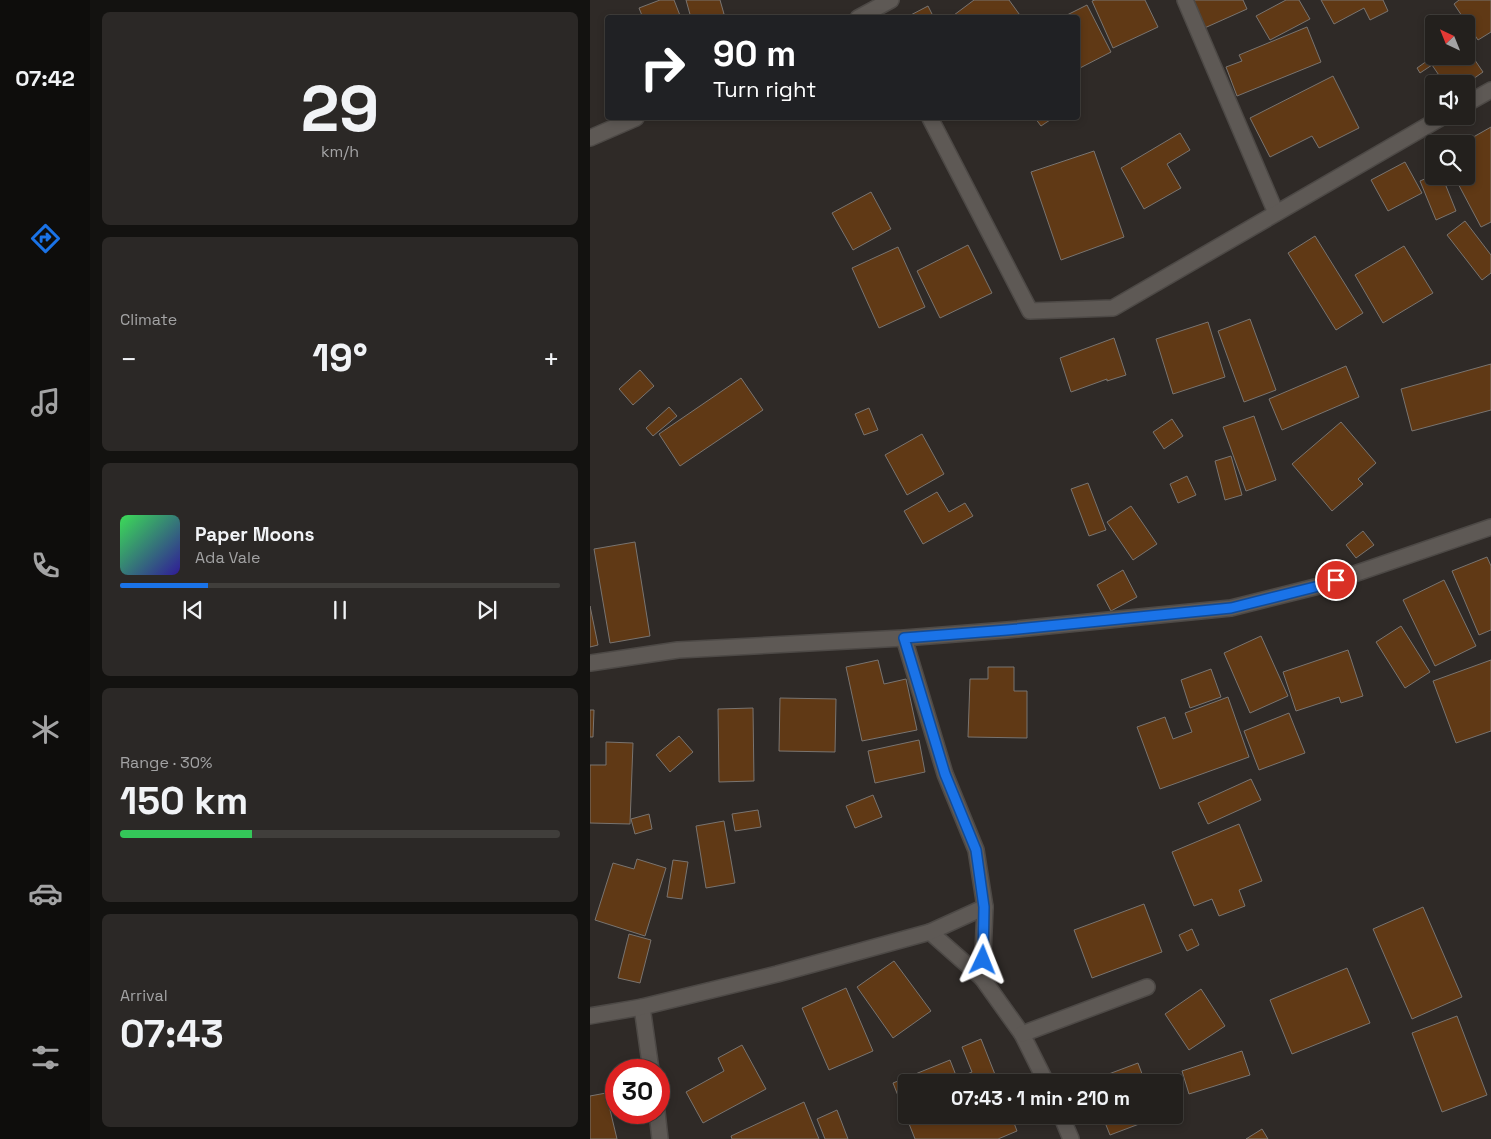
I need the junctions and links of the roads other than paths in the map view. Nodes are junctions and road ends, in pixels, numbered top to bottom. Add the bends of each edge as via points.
1 (891, 0) edge
2 (1185, 0) edge
3 (878, 13) edge
4 (1491, 90) edge
5 (1475, 99) edge
6 (631, 120) edge
7 (931, 120) edge
8 (1428, 125) edge
9 (590, 138) edge
10 (1276, 213) junction
11 (1491, 527) edge
12 (904, 638) junction
13 (590, 663) edge
14 (984, 907) junction
15 (930, 932) junction
16 (982, 978) junction
17 (1147, 988) dead end
18 (642, 1007) junction
19 (590, 1016) edge
20 (1022, 1034) junction
21 (649, 1059) edge
22 (1042, 1074) edge
23 (658, 1124) edge
24 (1065, 1124) edge
25 (660, 1139) edge
26 (1071, 1139) edge

1 - 3 street
2 - 10 street
4 - 5 street
6 - 9 street
7 - 10 street via 1030,311 1113,308
8 - 10 street
11 - 12 street via 1319,586 1231,608
12 - 13 street via 678,650
12 - 14 street via 945,774 976,850
14 - 15 street
14 - 16 street
15 - 16 street
15 - 18 street
16 - 20 street
17 - 20 street
18 - 19 street
18 - 21 street
20 - 22 street
23 - 25 street
24 - 26 street

